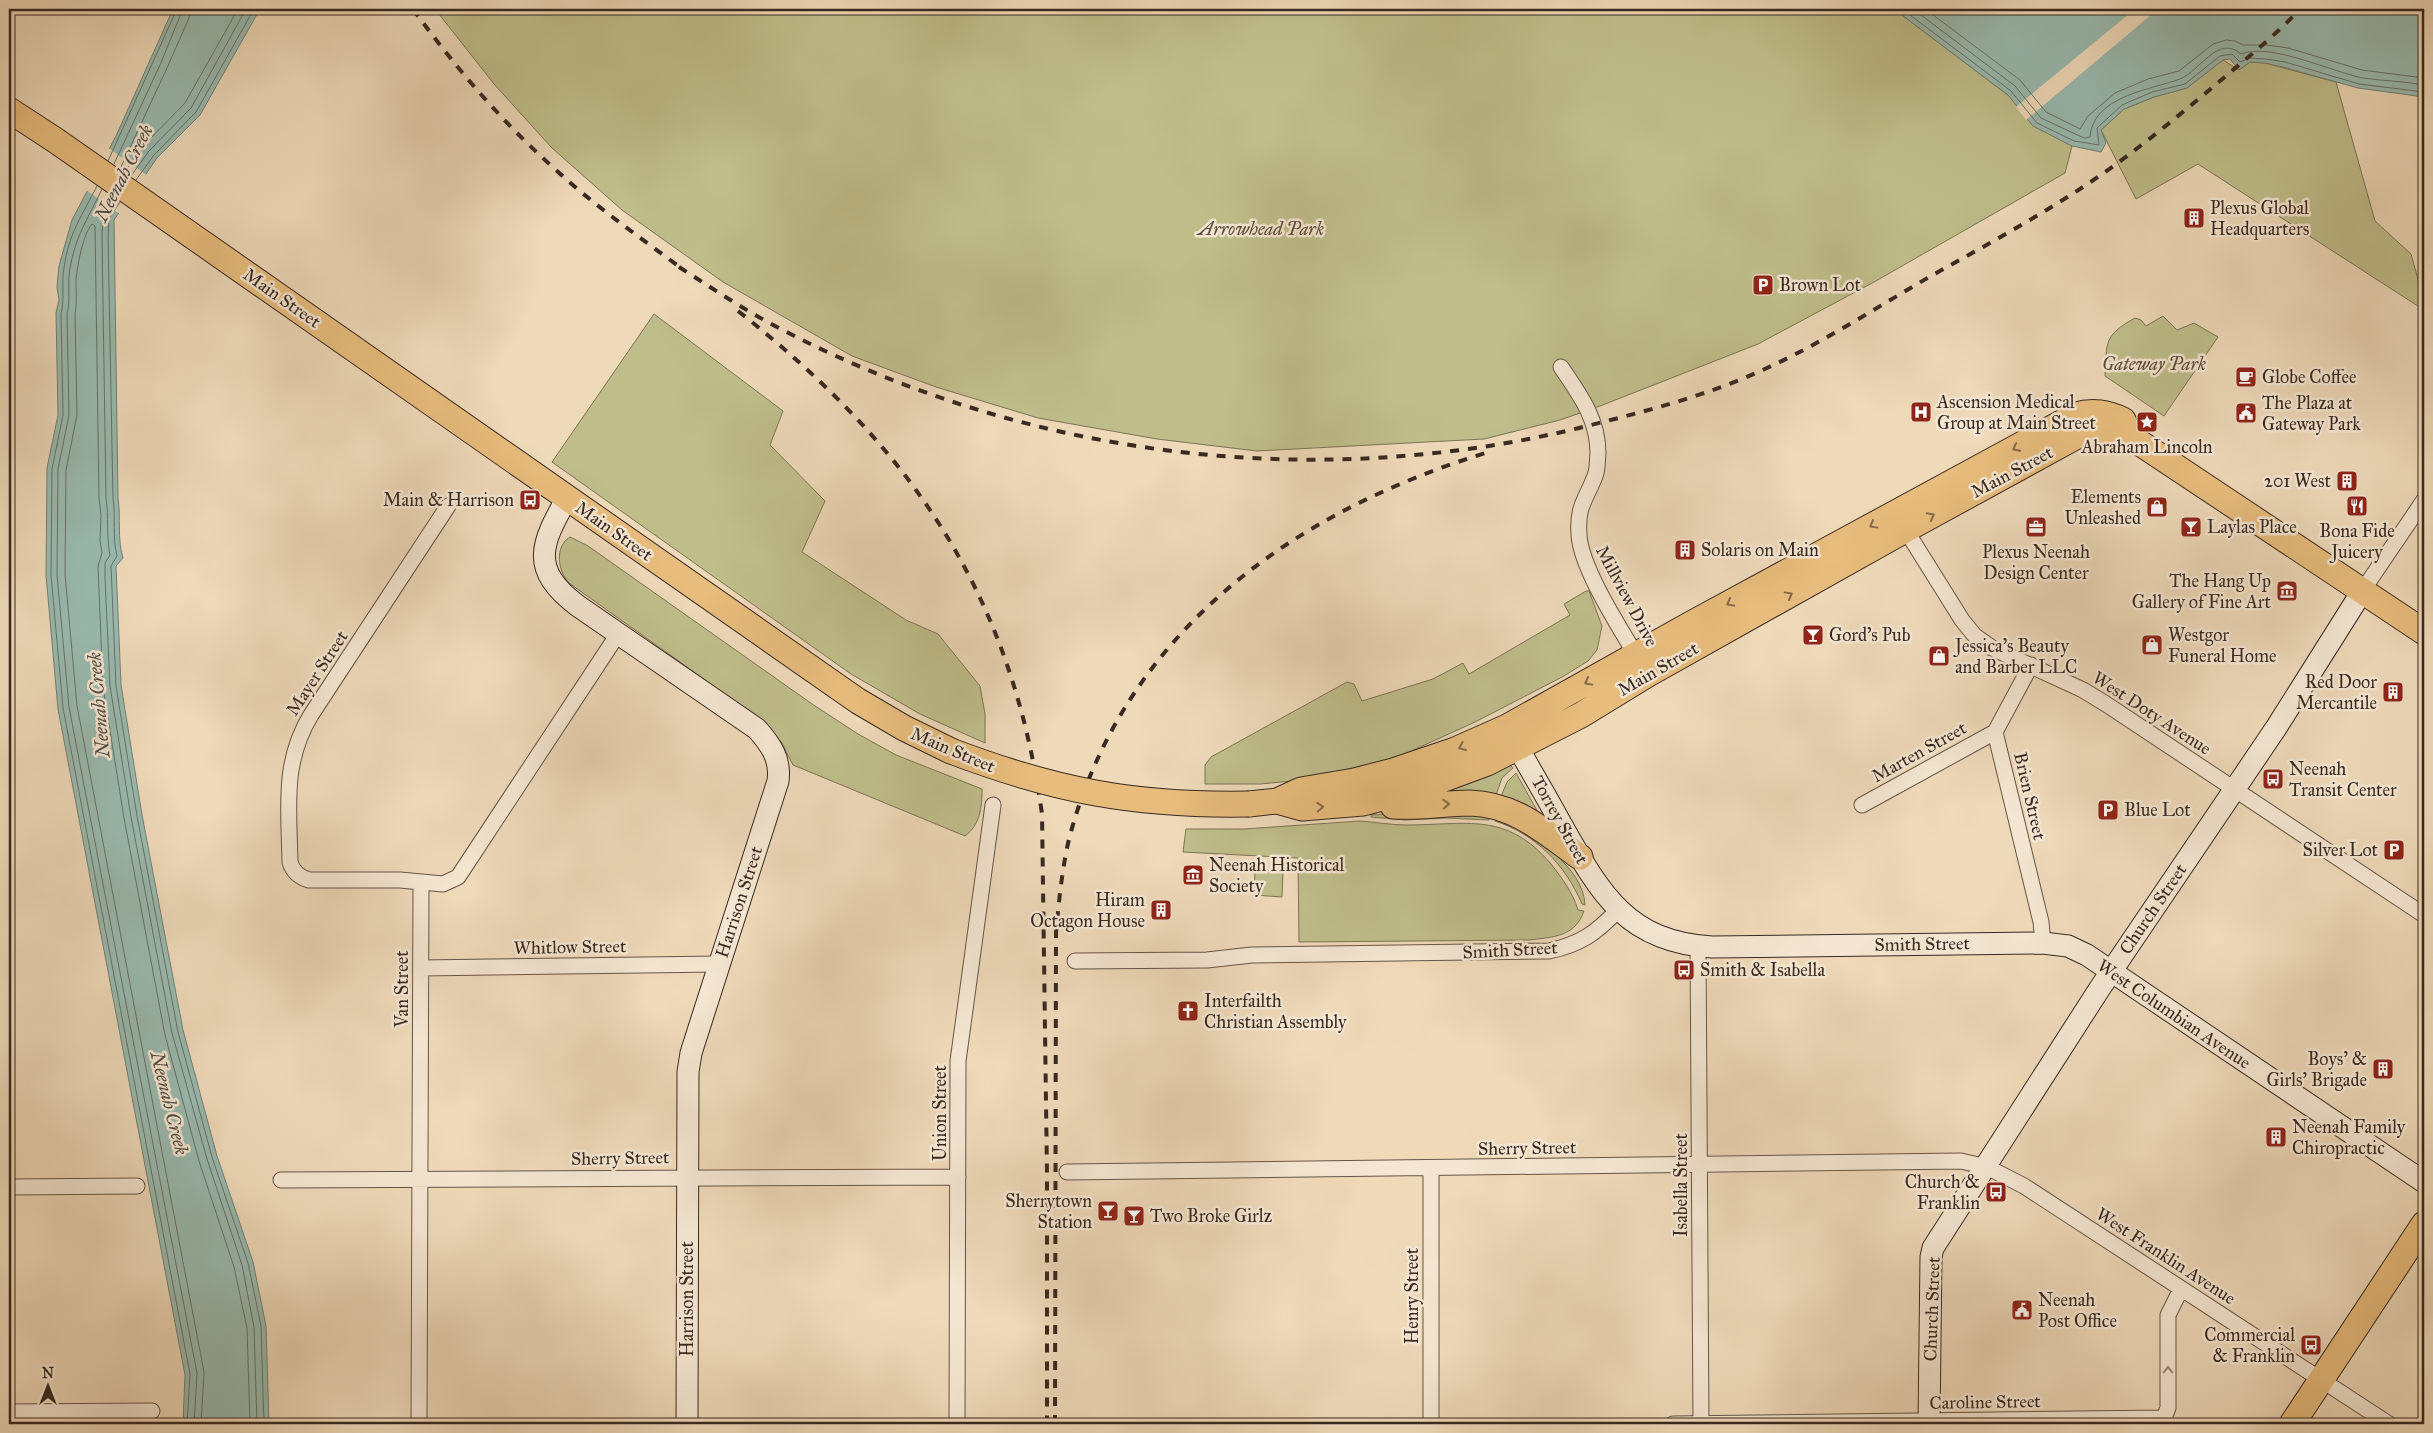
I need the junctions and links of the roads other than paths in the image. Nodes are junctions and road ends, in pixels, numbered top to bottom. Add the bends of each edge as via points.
1 (9, 110) edge
2 (1561, 367) dead end
3 (567, 498) junction
4 (2424, 500) edge
5 (448, 506) dead end
6 (1901, 521) junction
7 (2363, 590) junction
8 (2424, 632) edge
9 (618, 634) junction
10 (1642, 665) junction
11 (2031, 665) junction
12 (1995, 732) junction
13 (1513, 738) junction
14 (2234, 789) junction
15 (1277, 801) junction
16 (1363, 803) junction
17 (993, 805) dead end
18 (1862, 805) dead end
19 (1580, 857) junction
20 (422, 884) junction
21 (1618, 910) junction
22 (2424, 915) edge
23 (2042, 943) junction
24 (1698, 946) junction
25 (1075, 961) dead end
26 (719, 964) junction
27 (422, 968) junction
28 (2110, 972) junction
29 (1700, 1165) junction
30 (1987, 1167) junction
31 (1431, 1168) junction
32 (1067, 1172) dead end
33 (687, 1176) junction
34 (958, 1177) junction
35 (420, 1179) junction
36 (281, 1180) dead end
37 (2424, 1182) edge
38 (137, 1186) dead end
39 (9, 1187) edge
40 (2424, 1224) edge
41 (2181, 1289) junction
42 (2321, 1380) junction
43 (152, 1411) dead end
44 (9, 1412) edge
45 (1929, 1423) edge
46 (419, 1424) edge
47 (687, 1424) edge
48 (957, 1424) edge
49 (1431, 1424) edge
50 (1673, 1424) edge
51 (1701, 1424) edge
52 (2292, 1424) edge
53 (2389, 1424) edge

1 - 3 main road, Main Street
2 - 10 street, Millview Drive via 1591,415 1598,447 1595,476 1579,514 1582,556
3 - 9 street, Harrison Street via 544,544 547,574 562,594
3 - 15 main road, Main Street, bridge via 858,701 951,751 1026,778 1103,796 1159,803 1249,804
4 - 7 street, Church Street
5 - 20 street, Mayer Street via 311,715 291,763 288,790 290,862 297,874 303,878 400,880
6 - 7 main road, Main Street via 2076,415 2094,412 2123,420 2131,437
6 - 10 main road, Main Street
6 - 11 street, West Doty Avenue via 1975,636 1992,648
7 - 8 main road
7 - 14 street, Church Street
9 - 20 street via 458,877 443,884
9 - 26 street, Harrison Street via 757,730 777,757 778,781
10 - 13 main road, Main Street
11 - 12 street
11 - 14 street, West Doty Avenue via 2090,694
12 - 18 street, Marten Street
12 - 23 street, Brien Street via 2041,922
13 -> 15 main road, Main Street via 1455,750 1354,781 1301,790
13 - 16 main road, Main Street via 1448,779
13 - 19 street, Torrey Street
14 - 22 street, West Doty Avenue
14 - 28 street, Church Street
15 -> 16 main road, Main Street via 1302,808
16 -> 19 main road via 1396,807 1472,803 1495,806 1525,817
17 - 34 street, Union Street via 958,1061
19 - 21 street, Torrey Street
20 - 27 street, Van Street
21 - 24 street, Smith Street via 1652,933 1671,941
21 - 25 street, Smith Street via 1593,934 1549,951
23 - 24 street, Smith Street
23 - 28 street, West Columbian Avenue via 2076,950
24 - 29 street, Isabella Street
26 - 27 street, Whitlow Street
26 - 33 street, Harrison Street via 688,1072
27 - 35 street, Van Street
28 - 30 street, Church Street
28 - 37 street, West Columbian Avenue
29 - 30 street, Sherry Street via 1961,1161
29 - 31 street, Sherry Street
29 - 51 street, Isabella Street
30 - 41 street, West Franklin Avenue via 2024,1186
30 - 45 street, Church Street via 1933,1248
31 - 32 street, Sherry Street
31 - 49 street, Henry Street
33 - 34 street, Sherry Street
33 - 35 street, Sherry Street
33 - 47 street, Harrison Street
34 - 48 street, Union Street
35 - 36 street, Sherry Street
35 - 46 street, Van Street
38 - 39 street
40 - 42 main road
41 - 42 street, West Franklin Avenue
45 -> 41 street, Caroline Street via 2164,1418 2168,1408 2168,1316
42 - 52 main road
42 - 53 street, West Franklin Avenue
43 - 44 street
45 - 51 street, Caroline Street
50 - 51 street, Caroline Street

